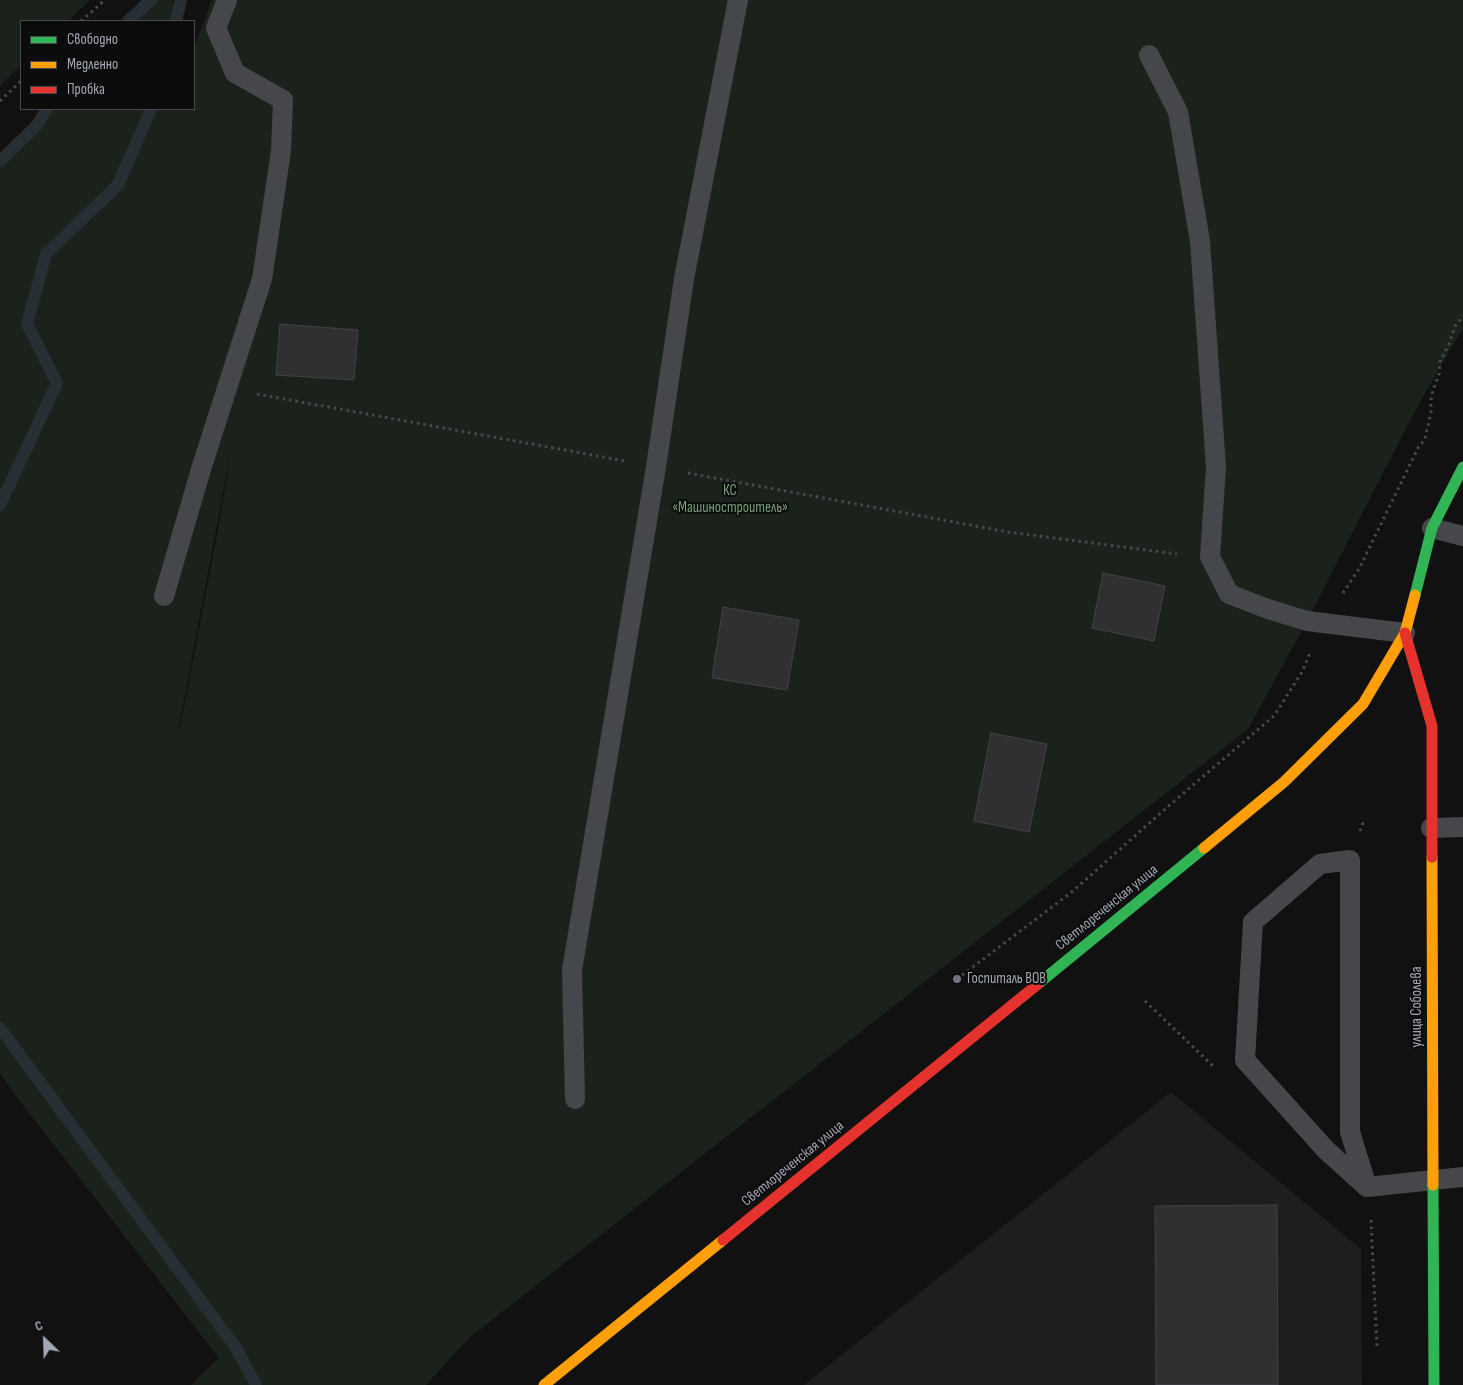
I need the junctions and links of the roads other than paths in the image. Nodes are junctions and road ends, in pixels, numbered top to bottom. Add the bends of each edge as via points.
1 (227, 0) edge
2 (738, 0) edge
3 (1149, 55) dead end
4 (1463, 467) edge
5 (1432, 528) junction
6 (1463, 536) edge
7 (164, 596) dead end
8 (1405, 633) junction
9 (1463, 827) edge
10 (1432, 828) junction
11 (575, 1099) dead end
12 (1463, 1177) edge
13 (1432, 1180) junction
14 (1367, 1187) junction
15 (544, 1385) edge
16 (1434, 1385) edge

1 - 7 lane via 216,28 235,73 284,100 281,151 262,279
2 - 11 lane via 684,279 572,970
3 - 8 lane via 1178,112 1200,242 1216,467 1210,557 1229,594 1307,621
4 - 5 main road, Светлореченская улица
5 - 6 lane
5 - 8 main road, Светлореченская улица
8 - 10 main road, улица Соболева via 1432,726
8 - 15 main road, Светлореченская улица via 1362,704 1284,782
9 - 10 lane
10 - 13 main road, улица Соболева
12 - 13 lane
13 - 14 lane
13 - 16 main road, улица Соболева
14 - 14 lane via 1326,1150 1245,1060 1253,922 1320,864 1350,860 1350,1132

